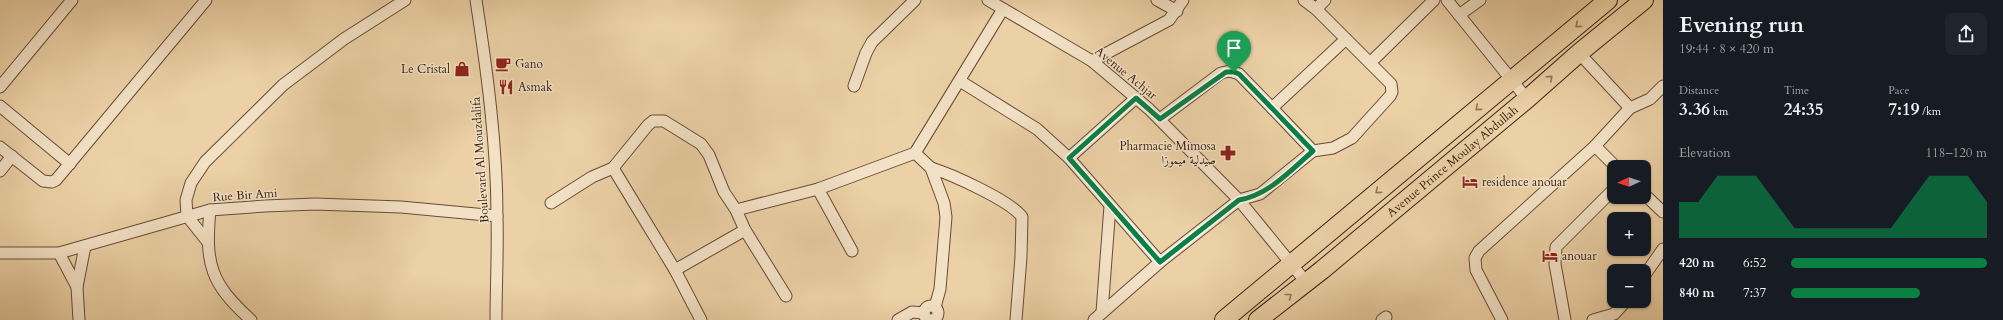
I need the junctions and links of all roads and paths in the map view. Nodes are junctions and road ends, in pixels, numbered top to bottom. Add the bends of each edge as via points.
1 (72, 0) edge
2 (206, 0) edge
3 (405, 0) edge
4 (476, 0) edge
5 (915, 0) edge
6 (988, 0) edge
7 (1157, 0) edge
8 (1183, 0) edge
9 (1304, 0) edge
10 (1325, 0) edge
11 (1434, 0) edge
12 (1447, 0) edge
13 (1480, 0) edge
14 (1608, 0) edge
15 (1644, 0) edge
16 (1004, 9) junction
17 (1316, 9) junction
18 (1177, 11) junction
19 (1459, 15) junction
20 (1346, 39) junction
21 (1579, 53) junction
22 (1092, 61) junction
23 (1370, 63) junction
24 (960, 80) junction
25 (1511, 80) junction
26 (854, 86) dead end
27 (1663, 86) edge
28 (0, 87) edge
29 (1136, 98) junction
30 (1527, 99) junction
31 (0, 106) edge
32 (1272, 108) junction
33 (1630, 108) junction
34 (1160, 119) junction
35 (1595, 146) junction
36 (0, 147) edge
37 (1313, 151) junction
38 (915, 153) junction
39 (12, 156) junction
40 (1069, 158) junction
41 (1609, 160) edge
42 (70, 164) junction
43 (613, 168) junction
44 (931, 168) junction
45 (0, 171) edge
46 (818, 189) junction
47 (1607, 196) edge
48 (1239, 200) junction
49 (1651, 201) edge
50 (551, 203) dead end
51 (1110, 206) junction
52 (210, 210) junction
53 (736, 210) junction
54 (1663, 212) edge
55 (187, 216) junction
56 (497, 216) junction
57 (744, 230) junction
58 (207, 241) junction
59 (85, 246) junction
60 (852, 251) dead end
61 (0, 252) edge
62 (1662, 252) edge
63 (59, 253) junction
64 (1160, 262) junction
65 (1292, 265) junction
66 (1651, 267) edge
67 (675, 270) junction
68 (1306, 282) junction
69 (77, 287) junction
70 (786, 296) dead end
71 (1620, 308) edge
72 (1098, 316) edge
73 (930, 317) edge
74 (80, 320) edge
75 (252, 320) edge
76 (496, 320) edge
77 (701, 320) edge
78 (898, 320) edge
79 (1016, 320) edge
80 (1224, 320) edge
81 (1258, 320) edge
82 (1502, 320) edge
83 (1565, 320) edge
84 (1593, 320) edge

1 - 28 street
2 - 42 street
3 - 55 street via 344,39 283,85 205,162 191,183 186,200
4 - 56 street, Boulevard Al Mouzdalifa via 494,150
5 - 26 street via 872,42
6 - 16 street, Avenue Achjar
7 - 18 street
8 - 18 street
9 - 17 street
10 - 17 street
11 - 23 street
12 - 19 street
13 - 19 street
14 -> 25 main road, Avenue Prince Moulay Abdullah
15 - 21 main road, Avenue Prince Moulay Abdullah
16 - 22 street, Avenue Achjar
16 - 24 street
17 - 20 street
18 - 22 street via 1169,20
19 - 25 street
20 - 23 street
20 - 32 street
30 -> 21 main road, Avenue Prince Moulay Abdullah
21 - 33 street
22 - 29 street, Avenue Achjar
23 - 37 street via 1391,84 1390,96 1352,138 1333,148
24 - 38 street
24 - 40 street via 1037,129
25 - 30 street
25 -> 65 main road, Avenue Prince Moulay Abdullah
27 - 33 street via 1650,99
29 - 34 street, Avenue Achjar
29 - 40 street
30 - 68 main road, Avenue Prince Moulay Abdullah
31 - 42 street
32 - 34 street via 1239,74 1230,71 1221,74
32 - 37 street
33 - 35 street
34 - 48 street, Avenue Achjar
35 - 41 street
35 - 82 street via 1479,251 1475,258 1476,270
36 - 39 street
37 - 48 street via 1260,194
38 - 44 street
38 - 46 street
39 - 42 street via 43,181 48,182 56,180
39 - 45 street
40 - 51 street
43 - 50 street via 592,177
43 - 53 street via 648,125 653,121 664,121 701,144 709,155 724,192
43 - 67 street
44 - 73 street via 944,203 946,217 940,289 935,307 938,314
44 - 79 street via 959,178 1013,208 1022,217
46 - 53 street
46 - 60 street
47 - 83 street via 1556,247 1555,264
48 - 64 street
48 - 65 street, Avenue Achjar
49 - 54 street
51 - 64 street
51 - 72 street
52 - 55 street, Rue Bir Ami
52 - 56 street, Rue Bir Ami via 315,204 401,207
52 - 58 street
53 - 57 street
55 - 58 street
55 - 59 street, Rue Bir Ami
56 - 76 street, Boulevard Al Mouzdalifa
57 - 67 street
57 - 70 street
58 - 75 street via 218,284 233,303
59 - 63 street, Rue Bir Ami
59 - 69 street
61 - 63 street, Rue Bir Ami
62 - 66 street
63 - 69 street
64 - 72 street
65 - 68 street, Avenue Achjar
65 - 80 main road, Avenue Prince Moulay Abdullah
67 - 77 street
81 -> 68 main road, Avenue Prince Moulay Abdullah
69 - 74 street
71 - 84 street via 1614,314
73 - 78 street via 912,312

